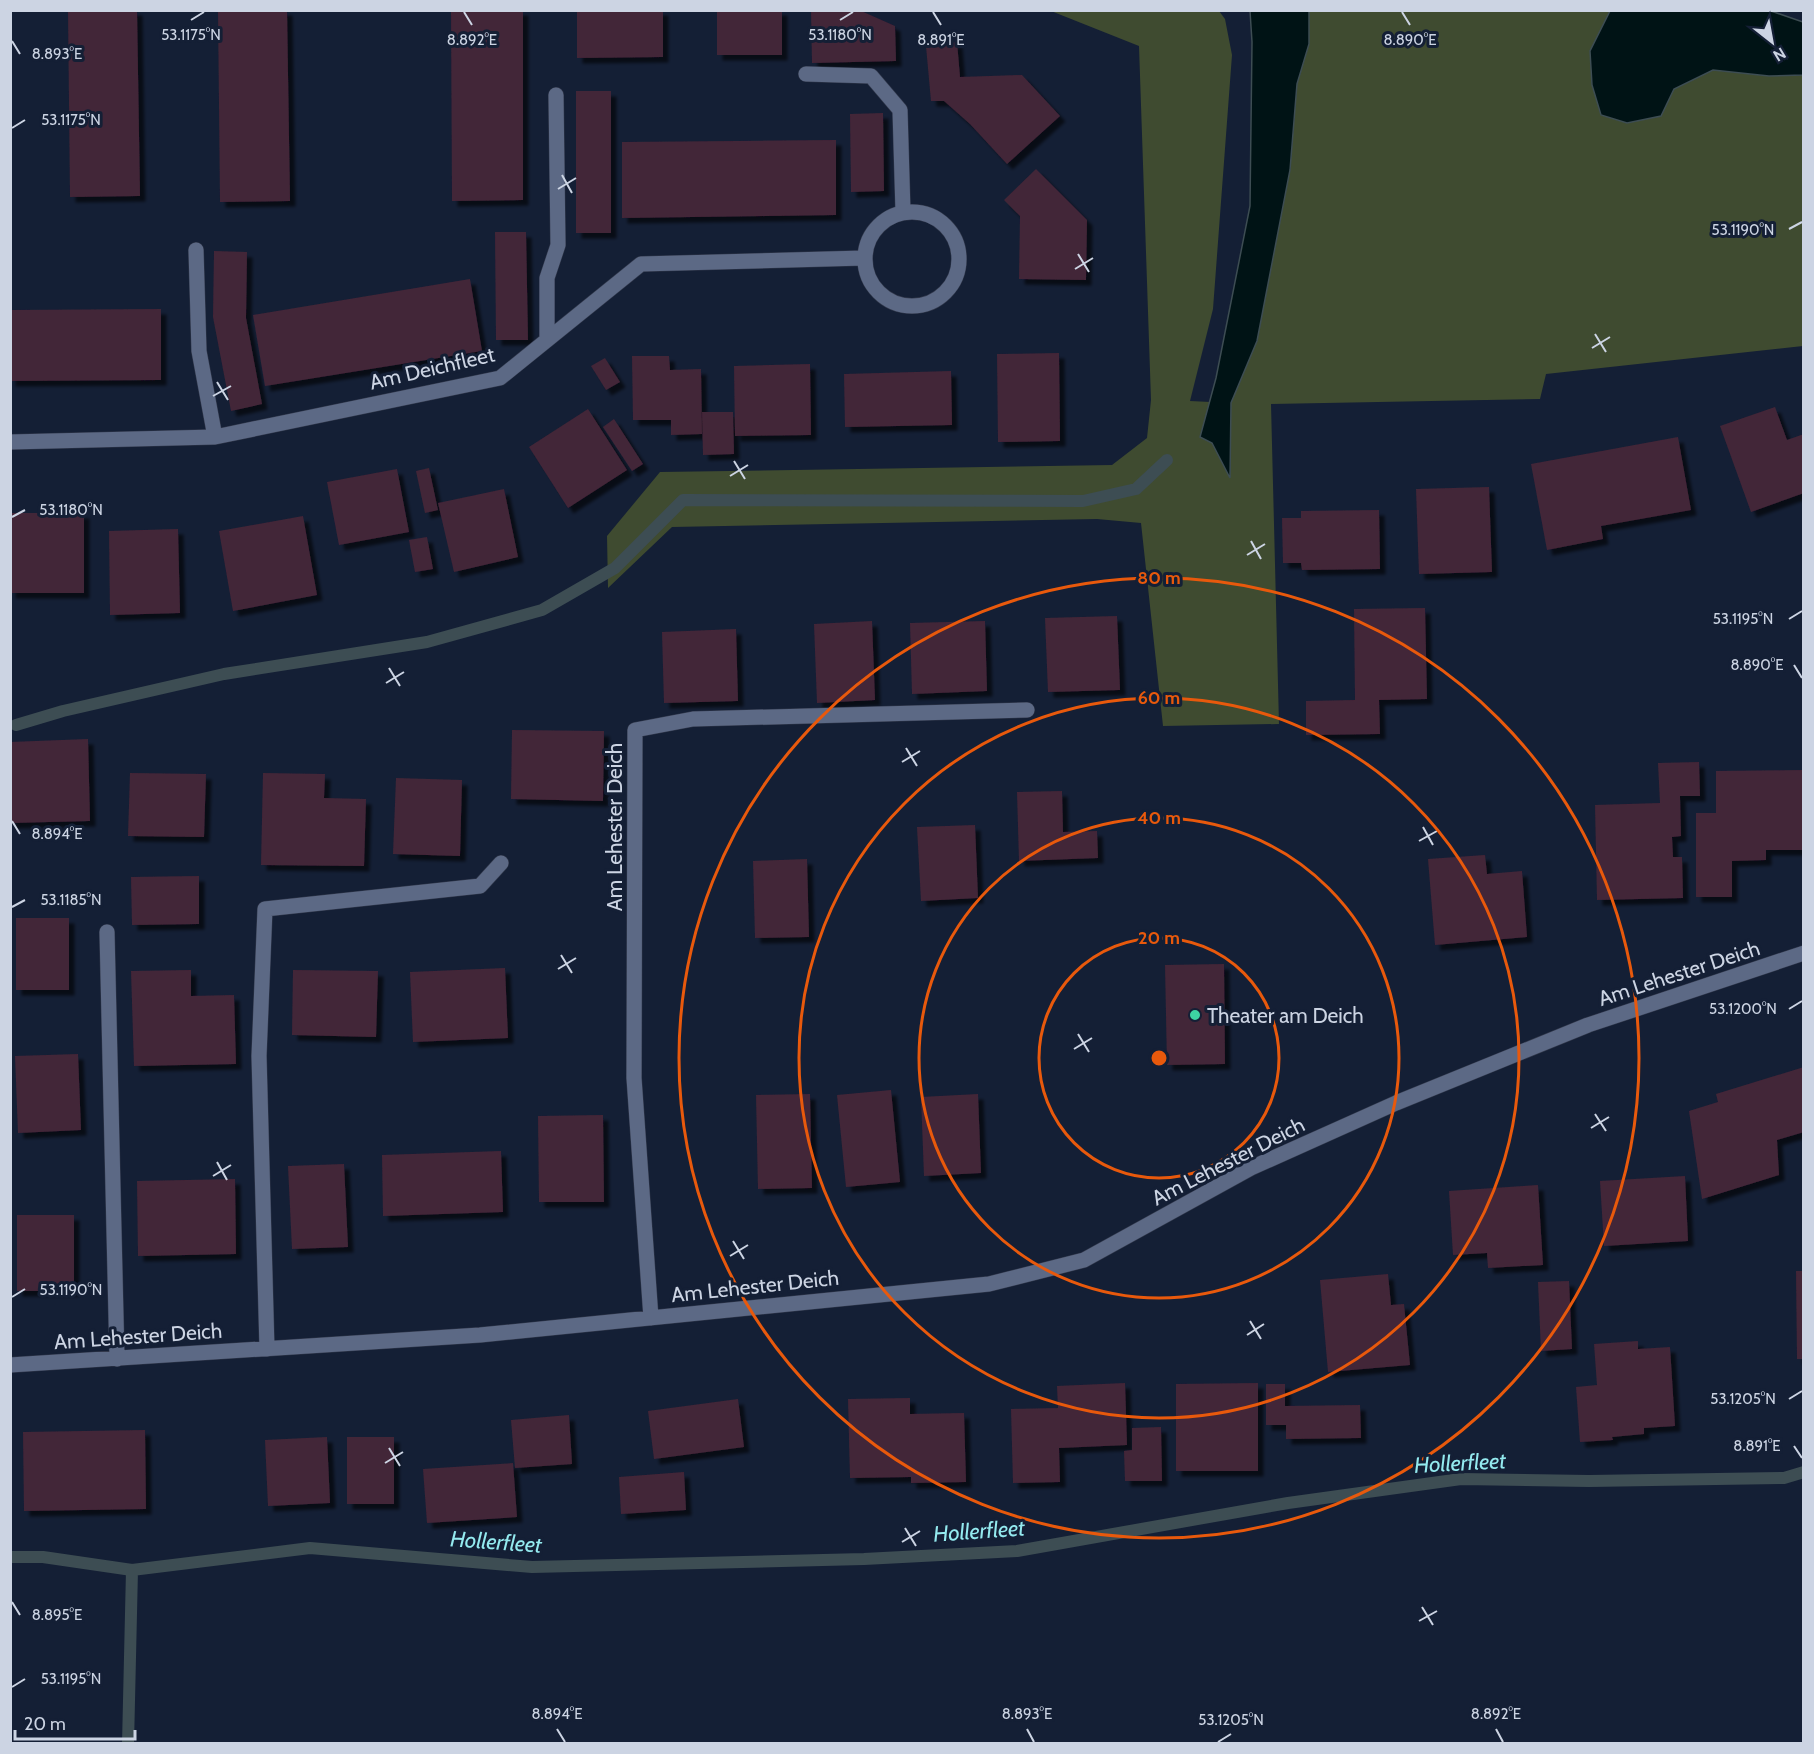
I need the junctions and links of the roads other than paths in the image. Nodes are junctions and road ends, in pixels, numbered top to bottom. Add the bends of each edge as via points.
1 (806, 74) dead end
2 (556, 95) dead end
3 (903, 212) junction
4 (196, 250) dead end
5 (864, 258) junction
6 (547, 340) junction
7 (215, 437) junction
8 (10, 442) edge
9 (1027, 710) dead end
10 (501, 863) dead end
11 (107, 932) dead end
12 (1803, 954) edge
13 (651, 1318) junction
14 (267, 1349) junction
15 (117, 1359) junction
16 (10, 1365) edge

1 - 3 street via 871,76 900,110
2 - 6 street via 558,245 547,278
3 - 5 street via 887,218 875,229
3 - 5 street via 937,218 958,245 955,280 944,294 914,307 898,304 874,287
4 - 7 street via 199,351
5 - 6 street, Am Deichfleet via 641,264
6 - 7 street, Am Deichfleet via 501,378
7 - 8 street, Am Deichfleet
9 - 13 street, Am Lehester Deich via 693,718 635,730 634,1078
10 - 14 street via 480,886 265,909 259,1056
11 - 15 street
12 - 13 street, Am Lehester Deich via 1588,1025 1396,1103 1251,1168 1084,1260 989,1284
13 - 14 street, Am Lehester Deich via 480,1335
14 - 15 street, Am Lehester Deich
15 - 16 street, Am Lehester Deich

